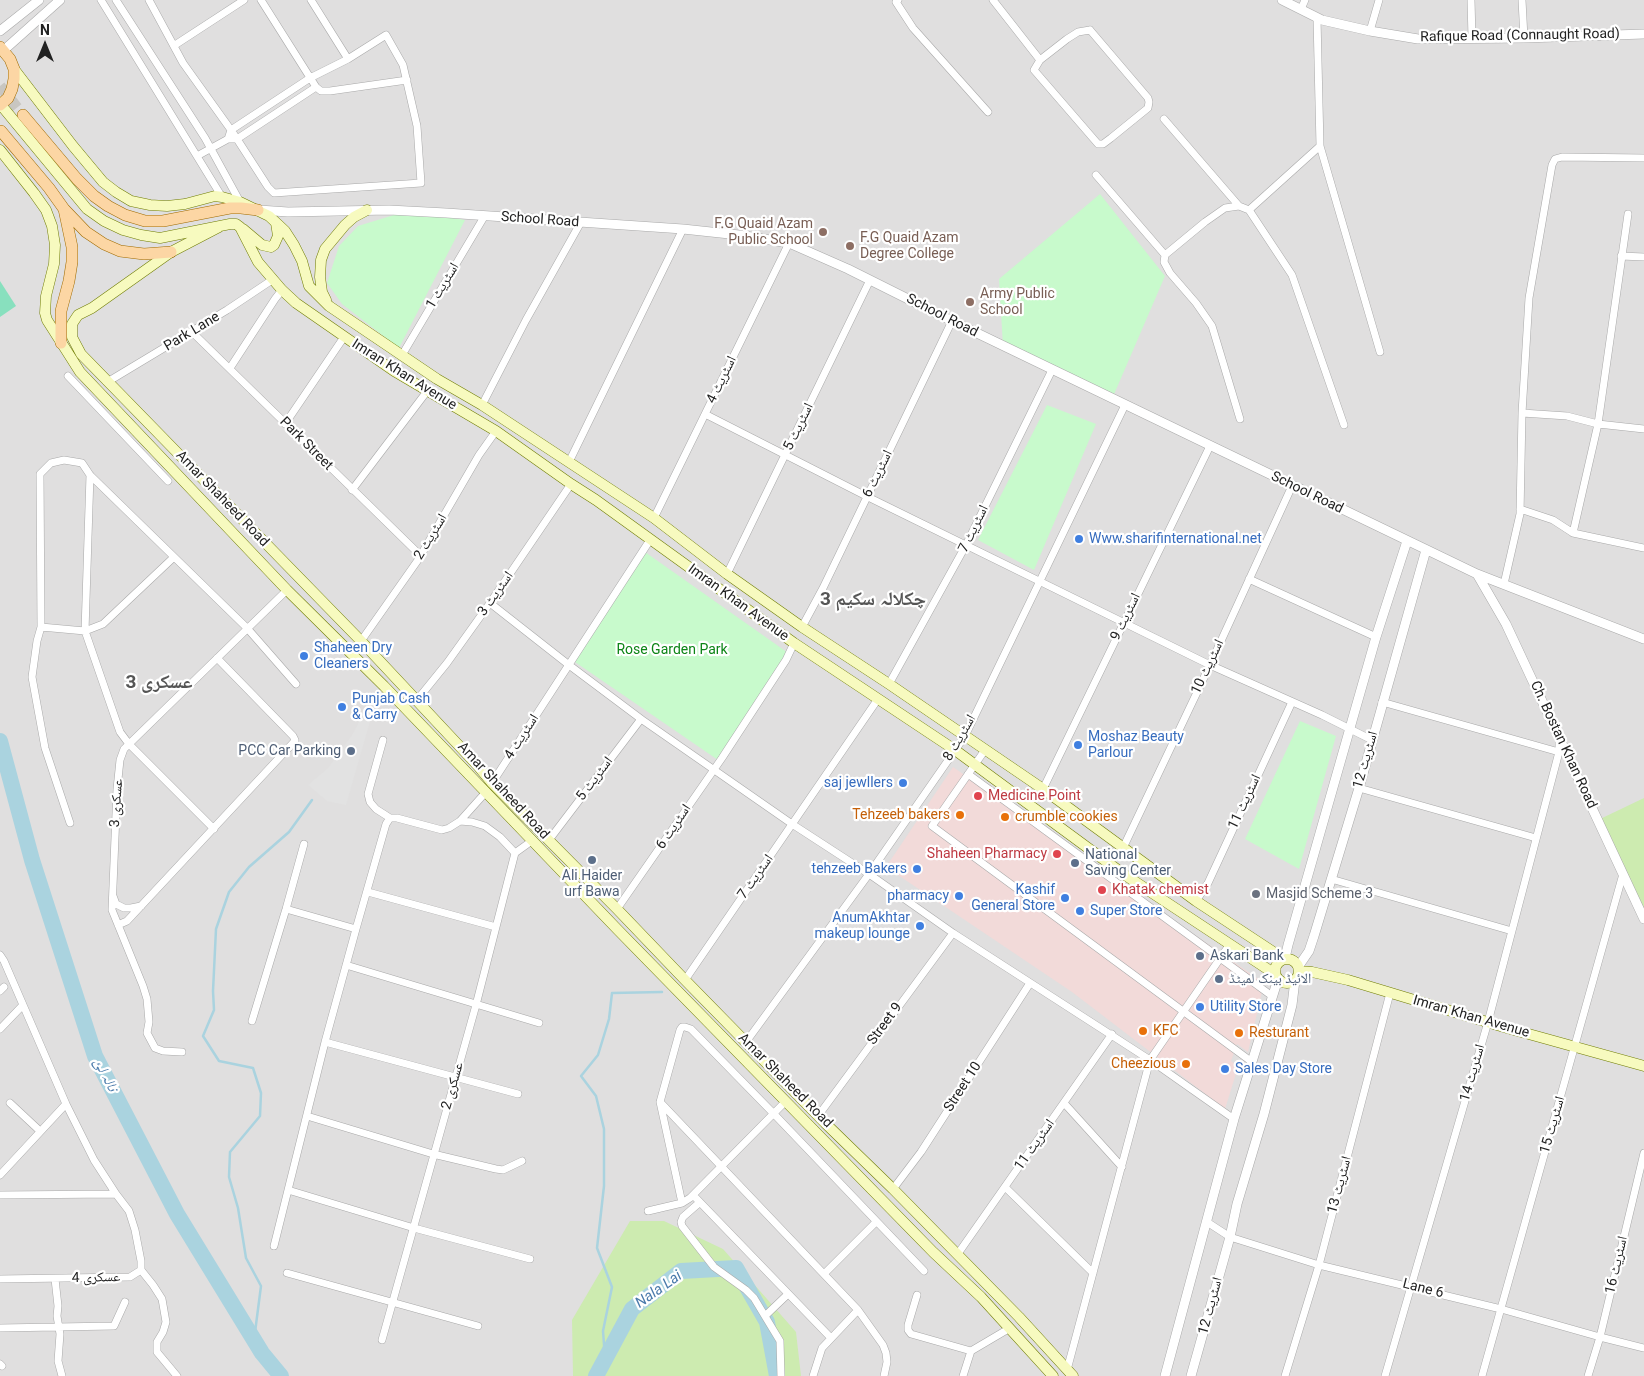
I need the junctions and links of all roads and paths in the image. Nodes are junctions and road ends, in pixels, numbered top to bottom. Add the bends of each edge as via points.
1 (39, 0) edge
2 (60, 0) edge
3 (101, 0) edge
4 (116, 0) edge
5 (149, 0) edge
6 (244, 0) edge
7 (261, 0) edge
8 (311, 0) edge
9 (898, 0) edge
10 (993, 0) edge
11 (1282, 0) edge
12 (1305, 0) edge
13 (1379, 0) edge
14 (1471, 0) edge
15 (1522, 0) edge
16 (1301, 9) junction
17 (1317, 18) junction
18 (0, 31) edge
19 (1370, 31) junction
20 (1644, 34) edge
21 (1472, 38) junction
22 (1524, 38) junction
23 (175, 45) junction
24 (2, 49) edge
25 (348, 59) junction
26 (1040, 60) junction
27 (14, 69) junction
28 (310, 78) junction
29 (406, 80) junction
30 (316, 87) junction
31 (0, 105) edge
32 (988, 112) dead end
33 (23, 115) tunnel mouth
34 (1164, 119) dead end
35 (231, 130) junction
36 (1, 131) dead end
37 (228, 139) junction
38 (238, 139) junction
39 (1320, 146) junction
40 (211, 148) junction
41 (0, 150) edge
42 (196, 156) junction
43 (1644, 158) edge
44 (1096, 175) dead end
45 (222, 196) junction
46 (240, 202) junction
47 (1239, 206) junction
48 (64, 209) junction
49 (258, 210) junction
50 (367, 210) junction
51 (1249, 210) junction
52 (1628, 214) dead end
53 (484, 216) junction
54 (276, 222) junction
55 (581, 222) junction
56 (219, 227) junction
57 (240, 227) junction
58 (683, 229) junction
59 (789, 243) junction
60 (172, 252) junction
61 (1165, 255) junction
62 (1621, 256) junction
63 (1644, 257) edge
64 (272, 280) junction
65 (870, 280) junction
66 (282, 290) junction
67 (329, 306) junction
68 (952, 321) junction
69 (192, 332) junction
70 (344, 337) junction
71 (61, 343) junction
72 (1380, 352) dead end
73 (81, 354) junction
74 (402, 355) junction
75 (72, 361) junction
76 (230, 368) junction
77 (1052, 370) junction
78 (68, 376) dead end
79 (109, 381) junction
80 (428, 390) junction
81 (482, 405) junction
82 (1125, 405) junction
83 (1522, 413) junction
84 (705, 414) junction
85 (1240, 418) dead end
86 (286, 424) junction
87 (1598, 424) junction
88 (1344, 425) dead end
89 (1644, 429) edge
90 (496, 431) junction
91 (133, 436) junction
92 (1210, 446) junction
93 (785, 455) junction
94 (569, 462) junction
95 (90, 475) junction
96 (168, 481) dead end
97 (571, 484) junction
98 (1292, 486) junction
99 (352, 490) junction
100 (868, 497) junction
101 (1520, 509) junction
102 (654, 518) junction
103 (1573, 533) junction
104 (650, 540) junction
105 (1407, 541) junction
106 (966, 545) junction
107 (1644, 548) edge
108 (1426, 550) junction
109 (420, 555) junction
110 (174, 558) junction
111 (727, 574) junction
112 (1476, 574) junction
113 (1249, 579) junction
114 (1039, 581) junction
115 (1504, 584) junction
116 (287, 590) junction
117 (490, 603) junction
118 (1124, 623) junction
119 (802, 626) junction
120 (41, 627) junction
121 (247, 628) junction
122 (86, 631) junction
123 (1376, 637) junction
124 (1644, 639) edge
125 (361, 641) junction
126 (794, 643) junction
127 (217, 658) junction
128 (569, 665) junction
129 (1210, 665) junction
130 (394, 676) junction
131 (296, 684) dead end
132 (889, 684) junction
133 (384, 686) junction
134 (878, 699) junction
135 (417, 700) junction
136 (1292, 702) junction
137 (1382, 702) junction
138 (641, 719) junction
139 (1350, 730) junction
140 (965, 736) junction
141 (1560, 738) junction
142 (383, 740) dead end
143 (1372, 740) junction
144 (129, 744) junction
145 (955, 750) junction
146 (985, 750) junction
147 (1559, 752) junction
148 (975, 765) junction
149 (713, 768) junction
150 (968, 774) junction
151 (490, 788) junction
152 (1359, 788) junction
153 (1043, 789) junction
154 (390, 818) junction
155 (460, 821) junction
156 (70, 823) dead end
157 (792, 824) junction
158 (214, 829) junction
159 (1536, 838) junction
160 (533, 840) junction
161 (549, 840) junction
162 (304, 844) dead end
163 (1123, 848) junction
164 (515, 853) junction
165 (869, 874) junction
166 (1623, 874) junction
167 (1331, 879) junction
168 (368, 892) junction
169 (113, 895) junction
170 (1196, 902) junction
171 (141, 906) junction
172 (286, 909) junction
173 (617, 909) junction
174 (1644, 919) edge
175 (118, 925) junction
176 (496, 927) junction
177 (356, 929) junction
178 (1512, 931) junction
179 (952, 933) junction
180 (1230, 944) junction
181 (0, 955) edge
182 (1220, 959) junction
183 (1285, 959) junction
184 (346, 965) junction
185 (1297, 973) junction
186 (1276, 976) junction
187 (685, 980) junction
188 (1030, 983) junction
189 (1390, 993) junction
190 (1272, 996) junction
191 (23, 1005) junction
192 (476, 1005) junction
193 (1183, 1012) junction
194 (252, 1022) dead end
195 (1488, 1022) junction
196 (539, 1023) dead end
197 (0, 1029) edge
198 (1112, 1034) junction
199 (325, 1042) junction
200 (746, 1042) junction
201 (1575, 1047) junction
202 (182, 1052) dead end
203 (738, 1052) junction
204 (1150, 1060) junction
205 (1252, 1062) junction
206 (1644, 1066) edge
207 (455, 1077) junction
208 (518, 1094) dead end
209 (786, 1101) junction
210 (660, 1102) junction
211 (10, 1103) dead end
212 (1064, 1103) junction
213 (66, 1104) junction
214 (774, 1114) junction
215 (306, 1116) junction
216 (818, 1116) junction
217 (1234, 1119) junction
218 (40, 1131) junction
219 (1644, 1153) edge
220 (433, 1154) junction
221 (522, 1161) dead end
222 (722, 1167) junction
223 (1122, 1167) junction
224 (0, 1175) edge
225 (1005, 1187) junction
226 (893, 1189) junction
227 (288, 1190) junction
228 (116, 1194) junction
229 (0, 1195) edge
230 (692, 1195) junction
231 (682, 1203) junction
232 (699, 1203) junction
233 (648, 1210) dead end
234 (876, 1222) junction
235 (1207, 1222) junction
236 (414, 1228) junction
237 (1230, 1237) junction
238 (274, 1246) dead end
239 (957, 1255) junction
240 (530, 1259) dead end
241 (1319, 1265) junction
242 (141, 1270) junction
243 (924, 1271) dead end
244 (287, 1273) dead end
245 (1093, 1273) junction
246 (824, 1274) junction
247 (55, 1278) junction
248 (0, 1279) edge
249 (1410, 1286) junction
250 (788, 1294) junction
251 (917, 1294) dead end
252 (125, 1302) dead end
253 (392, 1302) junction
254 (1501, 1309) junction
255 (858, 1310) junction
256 (765, 1316) junction
257 (1022, 1320) junction
258 (58, 1326) junction
259 (478, 1326) dead end
260 (0, 1328) edge
261 (1010, 1328) junction
262 (1600, 1337) junction
263 (831, 1338) junction
264 (382, 1340) dead end
265 (1644, 1348) edge
266 (971, 1351) junction
267 (1070, 1373) edge
268 (62, 1376) edge
269 (177, 1376) edge
270 (782, 1376) edge
271 (813, 1376) edge
272 (884, 1376) edge
273 (963, 1376) edge
274 (1053, 1376) edge
275 (1166, 1376) edge
276 (1191, 1376) edge
277 (1285, 1376) edge
278 (1385, 1376) edge
279 (1482, 1376) edge
280 (1588, 1376) edge

1 - 18 street
2 - 24 street
3 - 42 street
4 - 40 street
5 - 23 street
6 - 23 street
7 - 28 street
8 - 25 street
9 - 32 street via 896,2 913,28
10 - 26 street
11 - 16 street, Rafique Road (Connaught Road)
12 - 16 street
13 - 19 street
14 - 21 street
15 - 22 street
16 - 17 street, Rafique Road (Connaught Road)
17 - 19 street, Rafique Road (Connaught Road)
17 - 39 street
19 - 21 street, Rafique Road (Connaught Road) via 1418,39
20 - 22 street, Rafique Road (Connaught Road)
21 - 22 street, Rafique Road (Connaught Road)
23 - 35 street via 183,63
24 - 27 main road
25 - 28 street
25 - 29 street via 386,35 403,65
26 - 26 street via 1034,70 1098,144 1103,144 1148,108 1148,98 1090,30 1078,32
27 - 31 main road via 12,89
27 - 45 main road via 91,168 116,192 131,201 167,206
28 - 30 street
28 - 35 street
29 - 30 street via 330,91
29 - 38 street via 417,126 421,183 274,193
30 - 38 street
31 - 56 main road via 87,209 104,221 123,230 160,238
33 - 49 main road via 94,196 125,215 145,221 163,221 230,208
34 - 47 street
35 - 37 street
35 - 38 street
36 - 48 main road
37 - 38 street
37 - 40 street
39 - 51 street
39 - 72 street
40 - 42 street
40 - 46 street
41 - 71 main road, Amar Shaheed Road via 42,204 52,226 54,264 45,313
42 - 45 street
43 - 83 street via 1562,157 1555,159 1552,165 1529,298
44 - 61 street
45 - 46 main road, Imran Khan Avenue
46 - 49 main road, Imran Khan Avenue
47 - 51 street
47 - 61 street via 1225,208
48 - 60 main road via 86,232 120,251 144,254
48 - 71 main road via 72,262 61,311
49 - 50 street, School Road
49 - 54 main road, Imran Khan Avenue
50 - 53 street, School Road
50 - 67 main road via 345,225 325,249 320,277 322,292
51 - 88 street via 1292,275
52 - 62 street
53 - 55 street, School Road
53 - 74 street, اسٹریٹ 1
54 - 57 main road via 278,236 271,246 262,245
54 - 67 main road, Imran Khan Avenue via 294,245 310,286
55 - 58 street, School Road
55 - 81 street
56 - 57 main road via 236,224
56 - 60 main road, Amar Shaheed Road
57 - 64 main road, Imran Khan Avenue via 258,262
58 - 59 street, School Road
58 - 94 street
59 - 65 street, School Road
59 - 84 street, اسٹریٹ 4
60 - 73 main road, Amar Shaheed Road via 92,308 78,314 72,324 72,337
61 - 85 street via 1164,262 1170,273 1212,326
62 - 63 street
62 - 87 street
64 - 66 main road, Imran Khan Avenue
64 - 69 street, Park Lane
65 - 68 street, School Road
65 - 93 street, اسٹریٹ 5
66 - 70 main road, Imran Khan Avenue
66 - 76 street
67 - 74 main road, Imran Khan Avenue
68 - 77 street, School Road
68 - 100 street, اسٹریٹ 6
69 - 76 street, Park Street
69 - 79 street, Park Lane
70 - 80 main road, Imran Khan Avenue
70 - 86 street
71 - 75 main road, Amar Shaheed Road
73 - 75 main road
73 - 79 main road, Amar Shaheed Road
74 - 81 main road, Imran Khan Avenue
75 - 91 main road, Amar Shaheed Road
76 - 86 street, Park Street
77 - 82 street, School Road
77 - 106 street, اسٹریٹ 7
78 - 91 street
79 - 125 main road, Amar Shaheed Road
80 - 90 main road, Imran Khan Avenue
80 - 99 street
81 - 94 main road, Imran Khan Avenue
82 - 92 street, School Road
82 - 114 street, اسٹریٹ 8
83 - 87 street via 1567,416
83 - 101 street
84 - 93 street
84 - 102 street, اسٹریٹ 4
86 - 99 street, Park Street
87 - 89 street
87 - 103 street
90 - 97 main road, Imran Khan Avenue
90 - 109 street, اسٹریٹ 2
91 - 96 street
91 - 116 main road, Amar Shaheed Road
92 - 98 street, School Road
92 - 118 street, اسٹریٹ 9
93 - 100 street
93 - 111 street, اسٹریٹ 5
94 - 102 main road, Imran Khan Avenue
95 - 110 street
95 - 120 street via 82,463 64,460 51,463 40,474
95 - 122 street
97 - 104 main road, Imran Khan Avenue
97 - 117 street, اسٹریٹ 3
98 - 105 street, School Road
98 - 113 street, اسٹریٹ 10
99 - 109 street, Park Street
100 - 106 street
100 - 119 street, اسٹریٹ 6
101 - 103 street via 1553,520
101 - 115 street
102 - 111 main road, Imran Khan Avenue
103 - 107 street
104 - 126 main road, Imran Khan Avenue
104 - 128 street, اسٹریٹ 4
105 - 108 street, School Road
105 - 123 street
106 - 114 street
106 - 132 street, اسٹریٹ 7
108 - 112 street, School Road
108 - 137 street, اسٹریٹ 12
109 - 125 street, اسٹریٹ 2
110 - 121 street
110 - 122 street via 103,624
111 - 119 main road, Imran Khan Avenue
112 - 115 street, School Road
112 - 141 street, Ch. Bostan Khan Road via 1506,624
113 - 123 street
113 - 129 street, اسٹریٹ 10
114 - 118 street
114 - 140 street, اسٹریٹ 8
115 - 124 street, School Road
116 - 121 street, عسکری 3
116 - 133 main road, Amar Shaheed Road
117 - 128 street
117 - 135 street, اسٹریٹ 3
118 - 129 street
118 - 153 street, اسٹریٹ 9
119 - 132 main road, Imran Khan Avenue
120 - 122 street
120 - 156 street via 32,676 45,748
121 - 127 street, عسکری 3
121 - 131 street
122 - 144 street via 120,732
123 - 139 street
125 - 130 main road, Amar Shaheed Road
126 - 134 main road, Imran Khan Avenue
126 - 149 street, اسٹریٹ 6 via 786,660
127 - 144 street, عسکری 3
127 - 158 street via 293,736 294,743
128 - 138 street
128 - 151 street, اسٹریٹ 4
129 - 136 street
129 - 163 street, اسٹریٹ 10
130 - 133 main road
130 - 135 main road, Amar Shaheed Road
132 - 140 main road, Imran Khan Avenue
133 - 151 main road, Amar Shaheed Road
134 - 145 main road, Imran Khan Avenue
134 - 157 street, اسٹریٹ 7
135 - 151 main road, Amar Shaheed Road
136 - 139 street
136 - 170 street, اسٹریٹ 11
137 - 143 street, اسٹریٹ 12
137 - 147 street
138 - 149 street
138 - 161 street, اسٹریٹ 5
139 - 143 street
139 - 183 street
140 - 145 street, اسٹریٹ 8
140 - 146 main road, Imran Khan Avenue
141 - 147 street, اسٹریٹ 14
141 - 166 street, Ch. Bostan Khan Road
142 - 154 street via 368,794 376,809
143 - 152 street, اسٹریٹ 12
144 - 158 street
144 - 169 street, عسکری 3 via 120,760
145 - 148 main road, Imran Khan Avenue
145 - 165 street, اسٹریٹ 8
146 - 148 street
146 - 153 main road, Imran Khan Avenue
147 - 159 street, اسٹریٹ 14
148 - 150 street
148 - 180 main road, Imran Khan Avenue via 1122,873
149 - 157 street
149 - 173 street, اسٹریٹ 6
150 - 182 street
150 - 193 street via 932,826
151 - 155 street, اسٹریٹ 4
151 - 160 main road, Amar Shaheed Road
151 - 161 main road, Amar Shaheed Road
152 - 159 street
152 - 167 street, اسٹریٹ 12
153 - 163 main road, Imran Khan Avenue
154 - 155 street via 442,830
154 - 168 street
155 - 164 street via 485,826
157 - 165 street
157 - 187 street, اسٹریٹ 7
158 - 171 street
159 - 178 street, اسٹریٹ 14
160 - 164 street
160 - 203 main road, Amar Shaheed Road
161 - 173 main road, Amar Shaheed Road
162 - 172 street
163 - 170 main road, Imran Khan Avenue
164 - 176 street, عسکری 2
165 - 179 street
165 - 200 street, اسٹریٹ 8
166 - 174 street, Ch. Bostan Khan Road
166 - 201 street, اسٹریٹ 15
167 - 178 street
167 - 185 street, اسٹریٹ 12 via 1309,951
168 - 176 street
168 - 177 street
169 - 171 street via 116,904 124,908
169 - 175 street, عسکری 3 via 112,910
170 - 183 main road, Imran Khan Avenue
171 - 175 street
172 - 177 street
172 - 194 street
173 - 187 main road, Amar Shaheed Road
175 - 202 street, عسکری 3 via 147,999 147,1033 155,1048
176 - 192 street, عسکری 2
177 - 184 street
178 - 195 street, اسٹریٹ 14
179 - 188 street
179 - 216 street, Street 9
180 - 182 street
180 - 186 main road, Imran Khan Avenue
181 - 191 street
182 - 190 street
182 - 193 street
183 - 185 main road via 1295,962
183 - 186 main road via 1276,964
184 - 192 street
184 - 199 street
185 - 186 main road via 1288,983
185 - 189 main road, Imran Khan Avenue via 1321,974
185 - 237 street, اسٹریٹ 12 via 1292,1005
186 - 190 street
187 - 200 main road, Amar Shaheed Road
188 - 198 street
188 - 226 street, Street 10 via 921,1152
189 - 195 main road, Imran Khan Avenue
189 - 241 street, اسٹریٹ 13
190 - 205 street
191 - 197 street
191 - 213 street
192 - 196 street
192 - 207 street, عسکری 2
193 - 204 street
193 - 205 street
195 - 201 main road, Imran Khan Avenue
195 - 249 street, اسٹریٹ 14
198 - 204 street
198 - 212 street, اسٹریٹ 11
199 - 207 street
199 - 215 street
200 - 203 main road
200 - 216 main road, Amar Shaheed Road
201 - 206 main road, Imran Khan Avenue
201 - 254 street, اسٹریٹ 15
203 - 209 main road, Amar Shaheed Road
204 - 217 street
204 - 223 street
205 - 217 street
207 - 208 street
207 - 220 street, عسکری 2
209 - 214 street
209 - 261 main road, Amar Shaheed Road
210 - 214 street via 680,1030 685,1027 691,1029
210 - 222 street
210 - 231 street
211 - 218 street
212 - 223 street
212 - 225 street, اسٹریٹ 11
213 - 218 street
213 - 228 street via 94,1160
214 - 222 street
214 - 234 street
215 - 220 street
215 - 227 street
216 - 226 main road, Amar Shaheed Road
217 - 235 street
218 - 224 street
219 - 262 street, اسٹریٹ 16
220 - 221 street via 503,1170
220 - 236 street, عسکری 2
222 - 230 street
222 - 246 street
223 - 245 street
225 - 239 street, اسٹریٹ 11
225 - 245 street
226 - 239 main road, Amar Shaheed Road
227 - 236 street
227 - 238 street
228 - 229 street
228 - 242 street via 129,1211
230 - 231 street
230 - 232 street
231 - 233 street
232 - 250 street
232 - 256 street via 684,1217 682,1226 714,1267 746,1290
234 - 243 street
234 - 246 street
235 - 237 street, Lane 6
235 - 275 street
236 - 240 street
236 - 253 street, عسکری 2
237 - 241 street, Lane 6
237 - 276 street, اسٹریٹ 12
239 - 257 main road, Amar Shaheed Road
241 - 249 street, Lane 6
241 - 277 street, اسٹریٹ 13
242 - 247 street, عسکری 4 via 130,1277
242 - 269 street via 162,1299 166,1322 157,1342 157,1352
244 - 253 street
245 - 267 street
246 - 255 street
247 - 248 street, عسکری 4
247 - 258 street
249 - 254 street, Lane 6
249 - 278 street, اسٹریٹ 14
250 - 256 street
250 - 263 street
251 - 266 street via 908,1325 911,1334
252 - 258 street via 114,1326
253 - 259 street
253 - 264 street, عسکری 2
254 - 262 street, Lane 6
254 - 279 street, اسٹریٹ 15
255 - 263 street
255 - 272 street via 883,1345 887,1362
256 - 270 street via 780,1341
257 - 261 main road
257 - 267 main road, Amar Shaheed Road
258 - 260 street
258 - 268 street via 58,1362
261 - 266 street
261 - 274 main road, Amar Shaheed Road
262 - 265 street, Lane 6
262 - 280 street, اسٹریٹ 16
263 - 271 street via 819,1354
266 - 273 street

